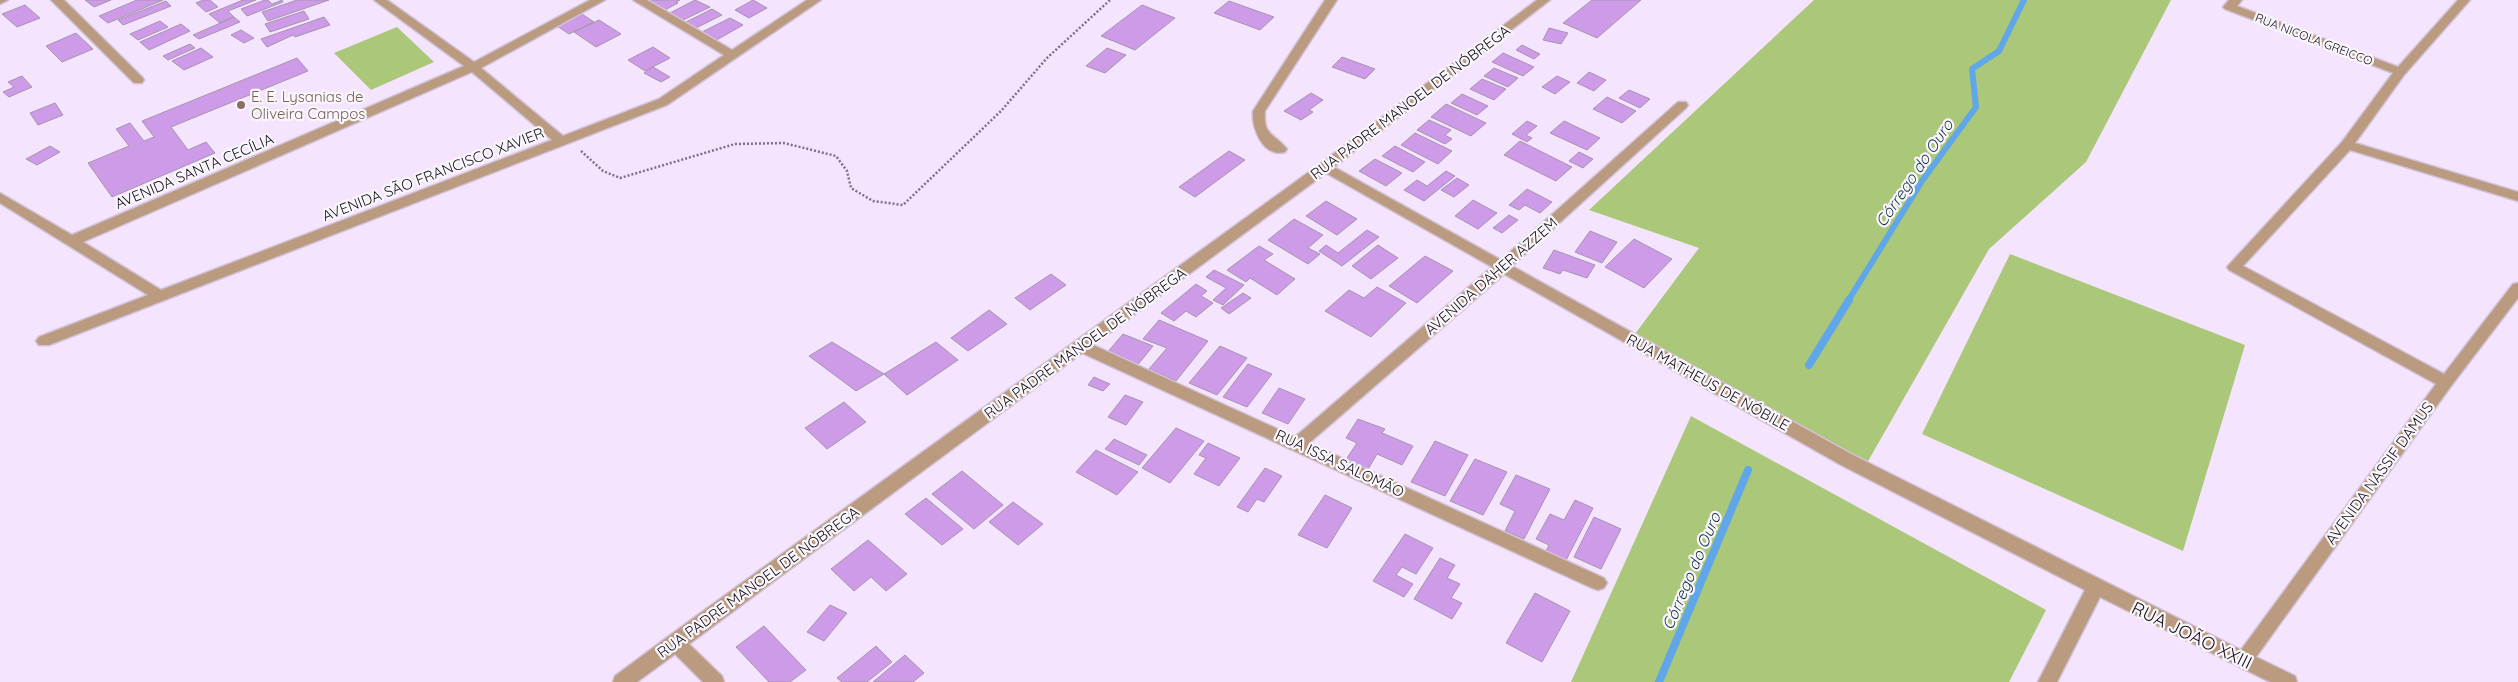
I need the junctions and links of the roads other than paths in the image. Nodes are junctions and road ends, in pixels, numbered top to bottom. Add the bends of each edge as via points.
1 (57, 0) edge
2 (380, 0) edge
3 (599, 0) edge
4 (639, 0) edge
5 (815, 0) edge
6 (1544, 0) edge
7 (2464, 0) edge
8 (1326, 1) edge
9 (2232, 4) edge
10 (732, 55) junction
11 (473, 68) junction
12 (2400, 72) junction
13 (138, 80) dead end
14 (1682, 105) dead end
15 (562, 142) junction
16 (2347, 145) junction
17 (1280, 149) dead end
18 (1325, 167) junction
19 (0, 197) edge
20 (2518, 197) edge
21 (72, 241) junction
22 (1502, 267) junction
23 (2518, 288) edge
24 (160, 296) junction
25 (44, 341) dead end
26 (1082, 346) junction
27 (2446, 382) junction
28 (1298, 444) junction
29 (1598, 583) dead end
30 (2096, 587) junction
31 (675, 642) junction
32 (2243, 661) junction
33 (622, 682) edge
34 (715, 682) edge
35 (2047, 682) edge
36 (2288, 682) edge

1 - 13 street
2 - 11 street
3 - 11 street, AVENIDA SANTA CECÍLIA
4 - 10 street
5 - 10 street, AVENIDA SÃO FRANCISCO XAVIER
6 - 18 street, RUA PADRE MANOEL DE NÓBREGA
7 - 12 street
8 - 17 street via 1259,111 1260,132 1264,139
9 - 12 street, RUA NICOLA GREICCO
10 - 15 street, AVENIDA SÃO FRANCISCO XAVIER via 663,102
11 - 15 street
11 - 21 street, AVENIDA SANTA CECÍLIA
12 - 16 street
14 - 22 street, AVENIDA DAHER AZZEM
15 - 24 street, AVENIDA SÃO FRANCISCO XAVIER
16 - 20 street
16 - 27 street via 2234,267
18 - 22 street, RUA MATHEUS DE NÓBILE
18 - 26 street, RUA PADRE MANOEL DE NÓBREGA
19 - 21 street
21 - 24 street
22 - 28 street, AVENIDA DAHER AZZEM
22 - 30 street, RUA MATHEUS DE NÓBILE via 1847,460
23 - 27 street, AVENIDA NASSIF DAMUS
24 - 25 street, AVENIDA SÃO FRANCISCO XAVIER
26 - 28 street, RUA ISSA SALOMÃO
26 - 31 street, RUA PADRE MANOEL DE NÓBREGA
27 - 32 street, AVENIDA NASSIF DAMUS
28 - 29 street, RUA ISSA SALOMÃO
30 - 32 street, RUA JOÃO XXIII
30 - 35 street
31 - 33 street, RUA PADRE MANOEL DE NÓBREGA
31 - 34 street
32 - 36 street, RUA JOÃO XXIII

